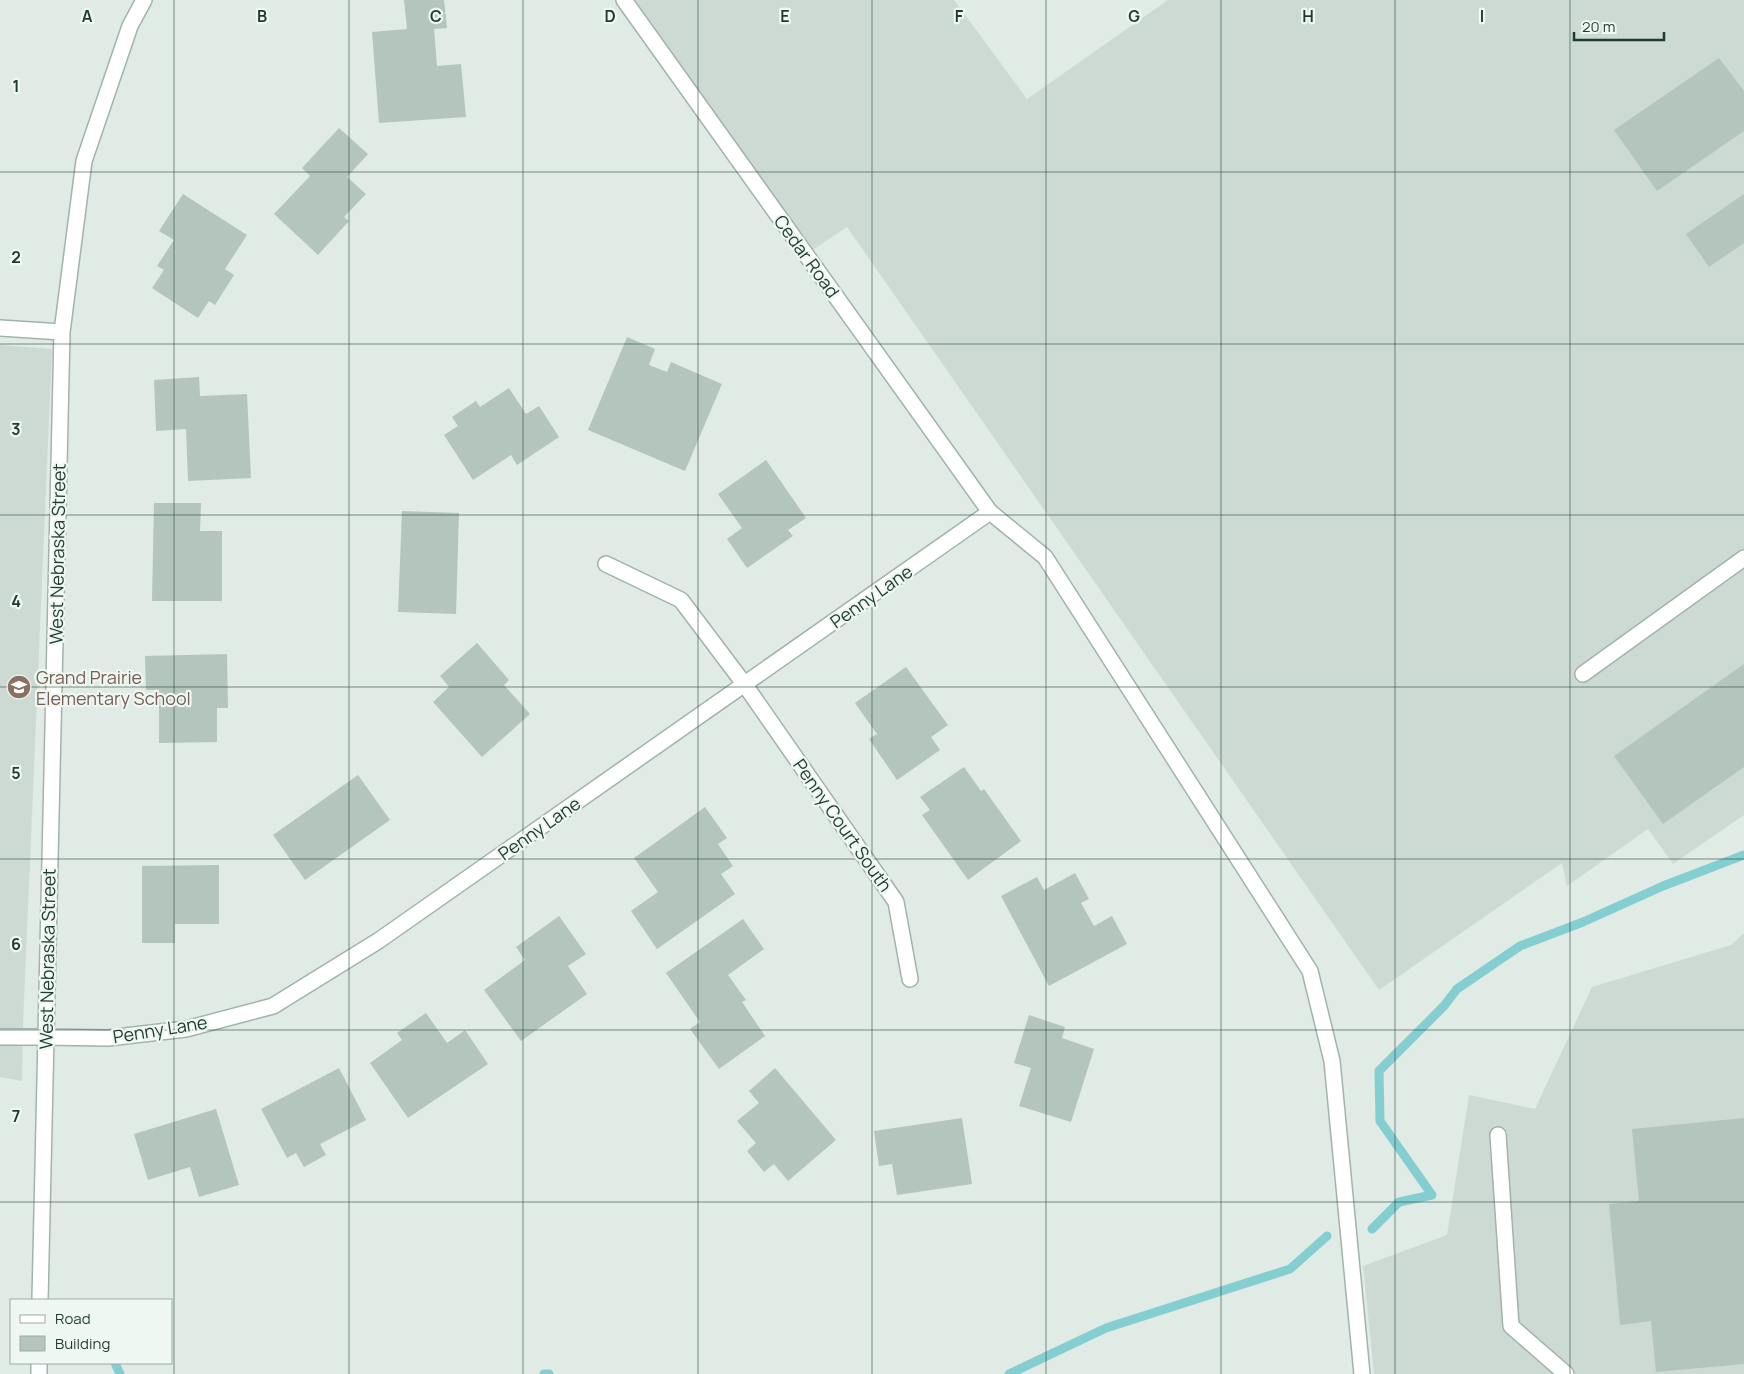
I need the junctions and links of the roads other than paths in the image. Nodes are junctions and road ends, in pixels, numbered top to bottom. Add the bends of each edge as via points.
1 (144, 0) edge
2 (624, 0) edge
3 (0, 328) edge
4 (62, 332) junction
5 (990, 512) junction
6 (1744, 558) edge
7 (606, 564) dead end
8 (1583, 674) dead end
9 (745, 685) junction
10 (910, 978) dead end
11 (0, 1037) edge
12 (45, 1037) junction
13 (1498, 1134) dead end
14 (40, 1299) edge
15 (1362, 1374) edge
16 (1566, 1374) edge

1 - 4 street, West Nebraska Street via 130,26 84,161
2 - 5 street, Cedar Road
3 - 4 street
4 - 12 street, West Nebraska Street
5 - 9 street, Penny Lane
5 - 15 street, Cedar Road via 1045,557 1310,971 1332,1061
6 - 8 street
7 - 9 street, Penny Court South via 681,600
9 - 10 street, Penny Court South via 896,902
9 - 12 street, Penny Lane via 378,941 274,1006 186,1029 108,1038
11 - 12 street, Penny Lane
12 - 14 street, West Nebraska Street
13 - 16 street via 1511,1326

